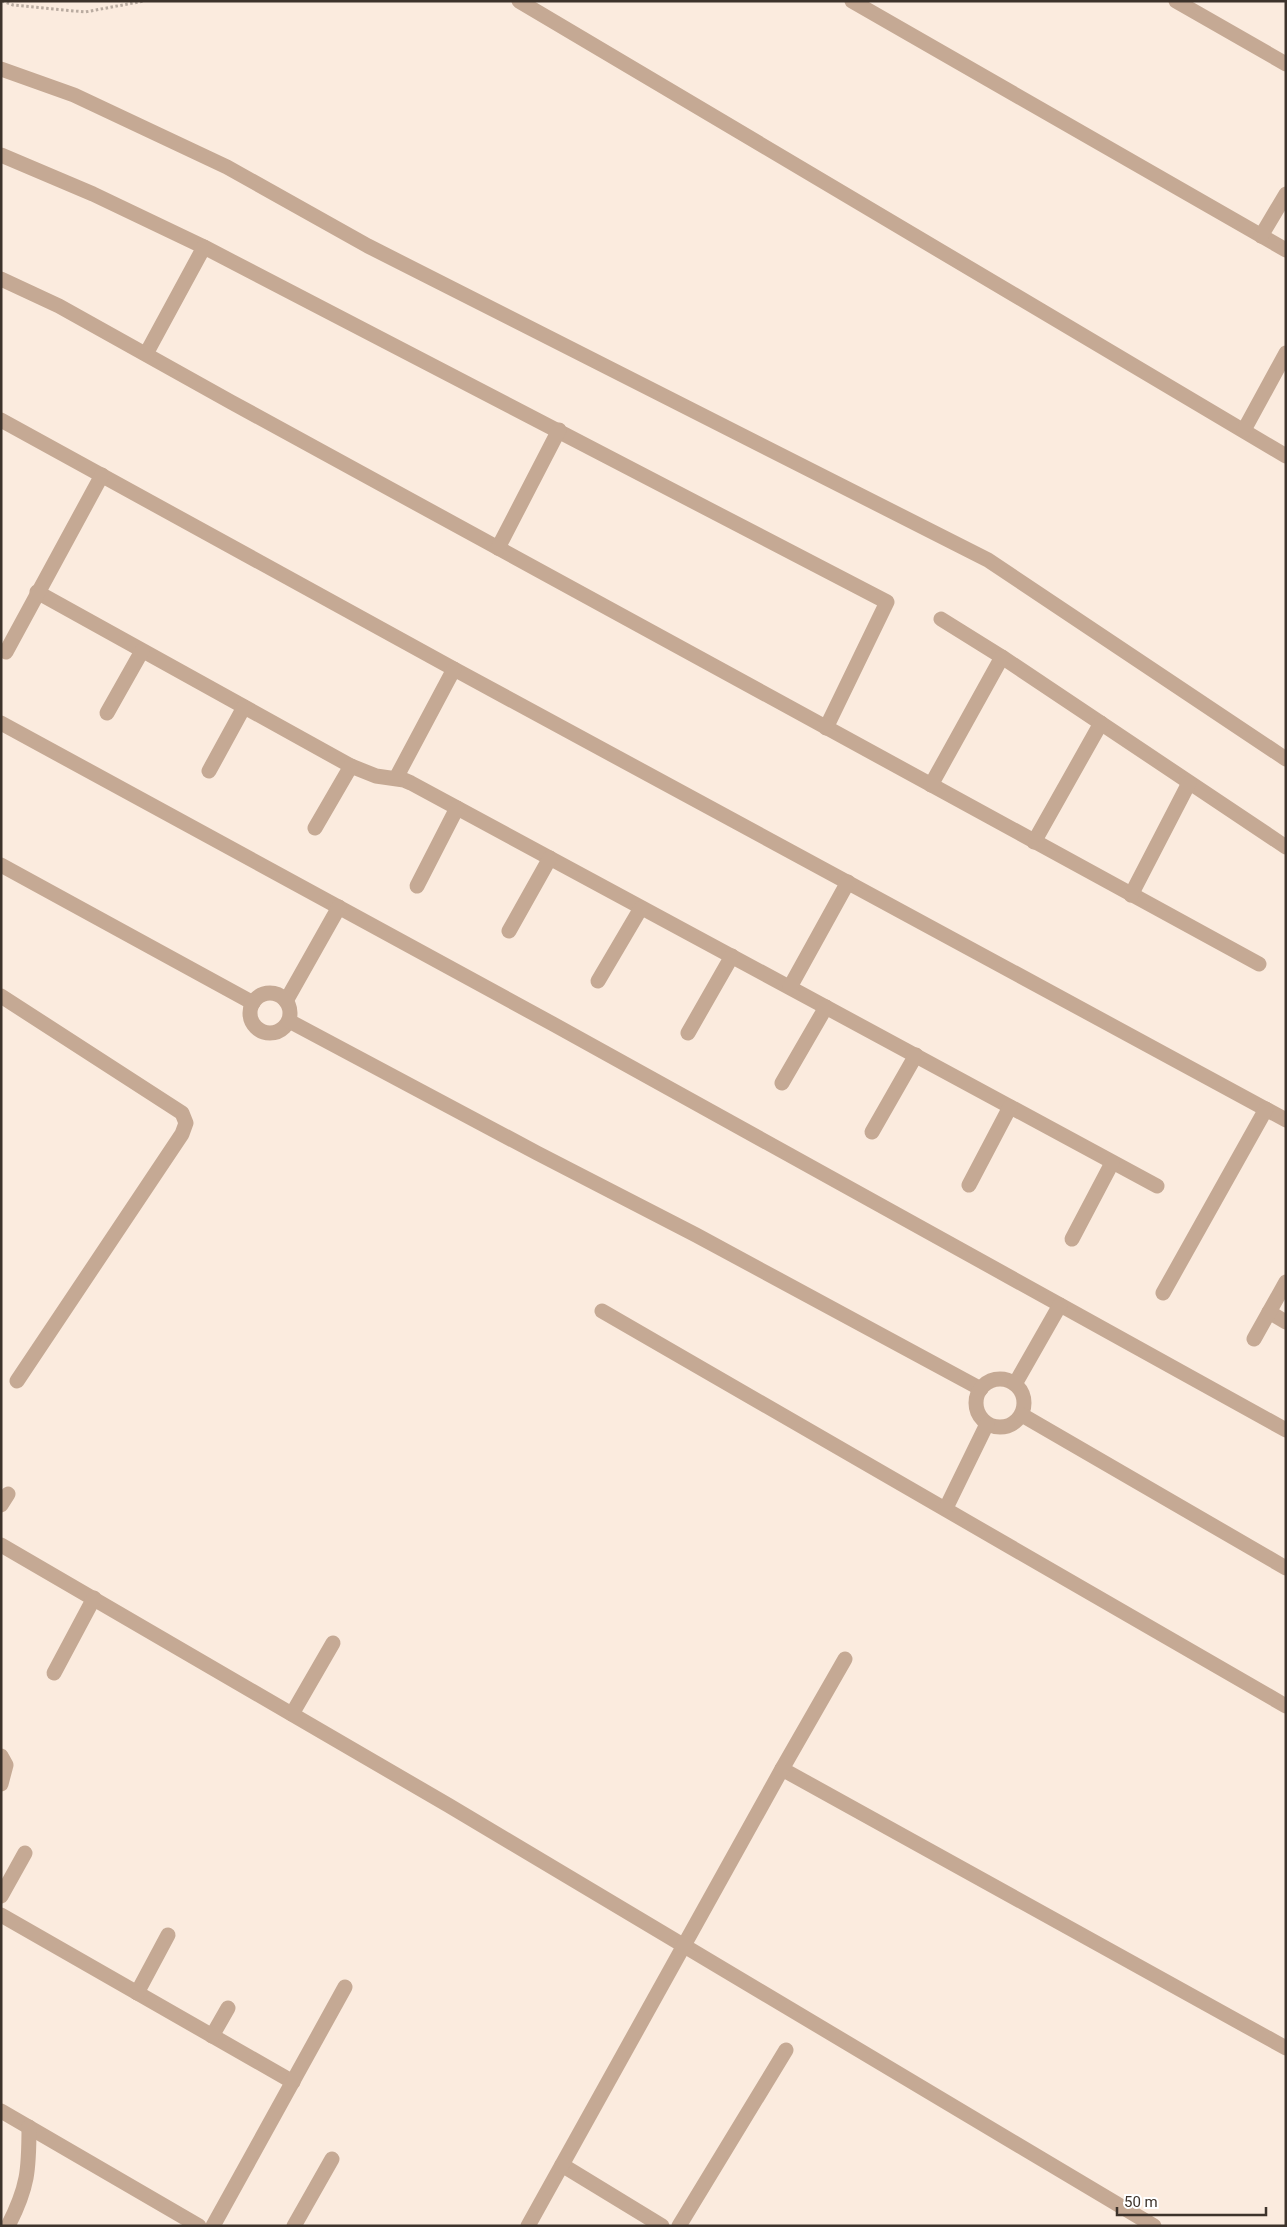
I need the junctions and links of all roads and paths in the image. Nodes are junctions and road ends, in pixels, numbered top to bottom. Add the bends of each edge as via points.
1 (2, 1) edge
2 (144, 1) edge
3 (519, 1) edge
4 (852, 1) edge
5 (1176, 1) edge
6 (1286, 64) edge
7 (1, 69) edge
8 (1, 155) edge
9 (1286, 194) edge
10 (1261, 236) junction
11 (204, 247) junction
12 (1286, 250) edge
13 (1, 279) edge
14 (1286, 353) edge
15 (146, 354) junction
16 (1, 420) edge
17 (559, 430) junction
18 (1244, 430) junction
19 (1286, 456) edge
20 (102, 475) junction
21 (498, 548) junction
22 (37, 592) junction
23 (941, 619) dead end
24 (142, 650) junction
25 (6, 652) dead end
26 (1002, 657) junction
27 (454, 669) junction
28 (244, 707) junction
29 (107, 712) dead end
30 (1, 722) edge
31 (1101, 723) junction
32 (826, 728) junction
33 (1286, 759) edge
34 (351, 766) junction
35 (209, 771) dead end
36 (396, 778) junction
37 (1190, 783) junction
38 (931, 785) junction
39 (457, 808) junction
40 (315, 828) dead end
41 (1034, 842) junction
42 (1286, 847) edge
43 (550, 858) junction
44 (1, 865) edge
45 (848, 882) junction
46 (417, 886) dead end
47 (1131, 895) junction
48 (339, 906) junction
49 (641, 908) junction
50 (508, 931) dead end
51 (732, 956) junction
52 (1260, 964) dead end
53 (598, 981) dead end
54 (790, 987) junction
55 (1, 996) edge
56 (286, 1001) junction
57 (254, 1003) junction
58 (826, 1007) junction
59 (289, 1021) junction
60 (688, 1033) dead end
61 (916, 1055) junction
62 (782, 1083) dead end
63 (1010, 1107) junction
64 (1266, 1109) junction
65 (1286, 1120) edge
66 (872, 1132) dead end
67 (1112, 1163) junction
68 (969, 1185) dead end
69 (1157, 1186) dead end
70 (1072, 1238) dead end
71 (1286, 1282) edge
72 (1163, 1293) dead end
73 (1060, 1305) junction
74 (602, 1311) dead end
75 (1269, 1312) junction
76 (1286, 1322) edge
77 (1254, 1339) dead end
78 (17, 1381) dead end
79 (1015, 1384) junction
80 (981, 1389) junction
81 (1022, 1415) junction
82 (987, 1424) junction
83 (1286, 1430) edge
84 (946, 1508) junction
85 (1, 1545) edge
86 (1286, 1568) edge
87 (94, 1598) junction
88 (333, 1643) dead end
89 (846, 1660) dead end
90 (54, 1673) dead end
91 (1286, 1706) edge
92 (292, 1714) junction
93 (1, 1756) edge
94 (782, 1769) junction
95 (1, 1784) edge
96 (25, 1853) dead end
97 (1, 1896) edge
98 (1, 1915) edge
99 (168, 1935) dead end
100 (683, 1946) junction
101 (345, 1987) dead end
102 (137, 1993) junction
103 (228, 2008) dead end
104 (212, 2036) junction
105 (1286, 2048) edge
106 (786, 2050) dead end
107 (293, 2082) junction
108 (1, 2111) edge
109 (28, 2127) junction
110 (332, 2158) dead end
111 (562, 2165) junction
112 (8, 2226) edge
113 (199, 2226) edge
114 (213, 2226) edge
115 (294, 2226) edge
116 (528, 2226) edge
117 (662, 2226) edge
118 (679, 2226) edge
119 (1154, 2226) edge

1 - 2 path via 13,5 85,12
3 - 18 street
4 - 10 street
5 - 6 street
7 - 33 street via 74,96 227,167 368,246 988,560
8 - 11 street
9 - 10 street
10 - 12 street
11 - 15 street
11 - 17 street
13 - 15 street via 59,306
14 - 18 street
15 - 21 street
16 - 20 street
17 - 21 street
17 - 32 street via 887,602
18 - 19 street
20 - 22 street
20 - 27 street
21 - 32 street
22 - 24 street
22 - 25 street
23 - 26 street
24 - 28 street
24 - 29 street
26 - 31 street
26 - 38 street
27 - 36 street
27 - 45 street
28 - 34 street
28 - 35 street
30 - 48 street
31 - 37 street
31 - 41 street
32 - 38 street
34 - 36 street via 376,776
34 - 40 street
36 - 39 street
37 - 42 street
37 - 47 street
38 - 41 street
39 - 43 street
39 - 46 street
41 - 47 street
43 - 49 street
43 - 50 street
44 - 57 street
45 - 54 street
45 - 64 street
47 - 52 street
48 - 56 street
48 - 73 street
49 - 51 street
49 - 53 street
51 - 54 street
51 - 60 street
54 - 58 street
55 - 78 street via 182,1113 186,1123 182,1134
56 - 57 street via 278,994 268,993 258,997
56 - 59 street via 291,1010
57 - 59 street via 250,1016 254,1026 263,1032 283,1029
58 - 61 street
58 - 62 street
59 - 80 street
61 - 63 street
61 - 66 street
63 - 67 street
63 - 68 street
64 - 65 street
64 - 72 street
67 - 69 street
67 - 70 street
71 - 75 street
73 - 79 street
73 - 83 street
74 - 84 street
75 - 76 street
75 - 77 street
79 - 80 street via 994,1380
79 - 81 street via 1024,1399
80 - 82 street via 977,1396 977,1412
81 - 82 street via 1010,1426
81 - 86 street
82 - 84 street
84 - 91 street
85 - 87 street
87 - 90 street
87 - 92 street
88 - 92 street
89 - 94 street
92 - 100 street
93 - 95 street via 6,1765
94 - 100 street
94 - 105 street
96 - 97 street
98 - 102 street
99 - 102 street
100 - 111 street
100 - 119 street
101 - 107 street
102 - 104 street
103 - 104 street
104 - 107 street
106 - 118 street
107 - 114 street
108 - 109 street
109 - 112 street via 29,2169 22,2196
109 - 113 street
110 - 115 street
111 - 116 street
111 - 117 street

